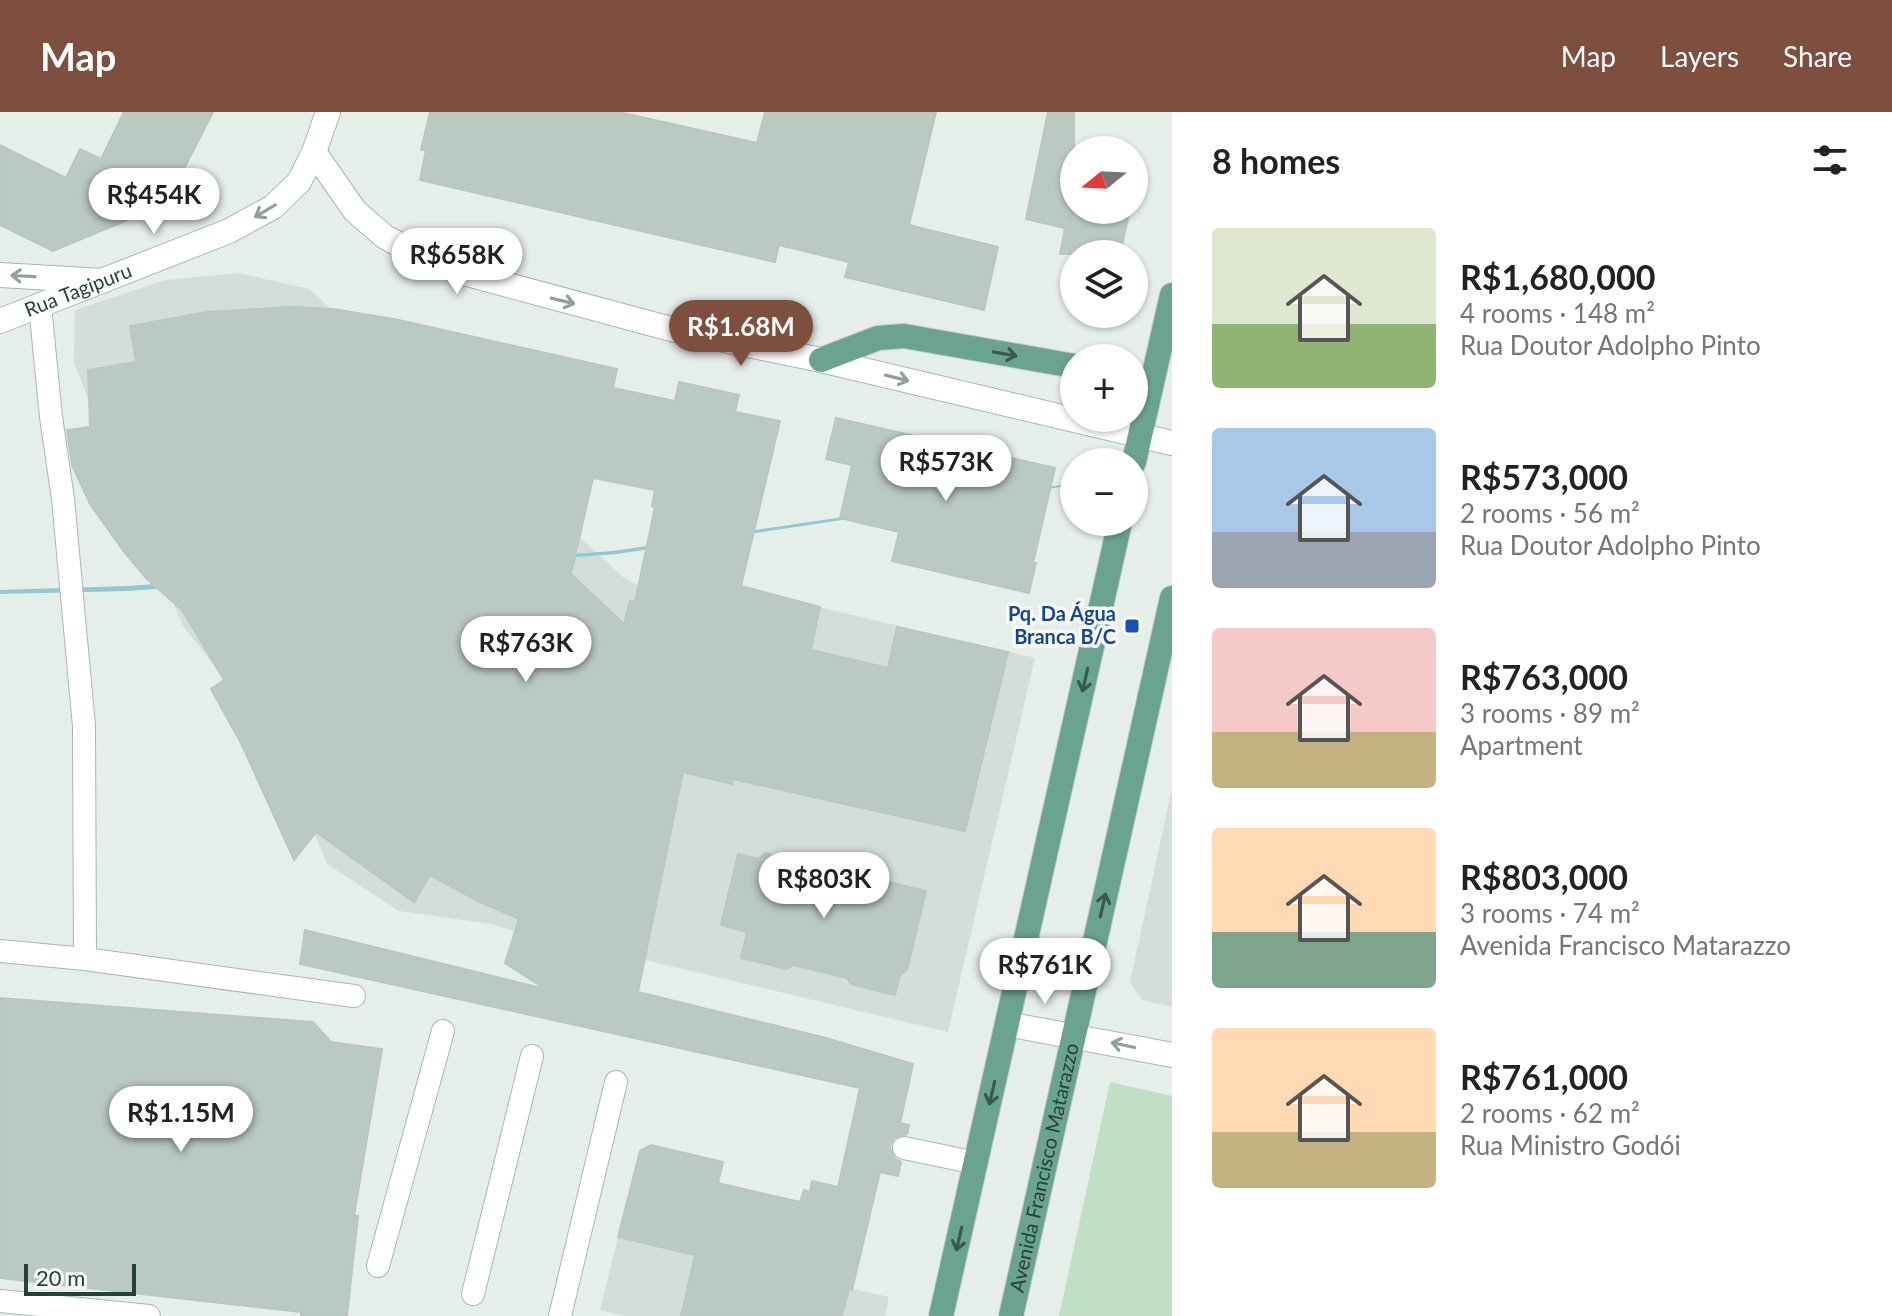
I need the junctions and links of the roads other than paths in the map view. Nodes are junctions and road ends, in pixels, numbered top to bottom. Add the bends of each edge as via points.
1 (328, 112) edge
2 (314, 152) junction
3 (0, 275) edge
4 (103, 281) junction
5 (1172, 295) edge
6 (40, 306) junction
7 (0, 321) edge
8 (1165, 352) edge
9 (821, 360) junction
10 (1060, 364) edge
11 (1140, 437) junction
12 (1172, 443) edge
13 (1137, 448) edge
14 (1117, 536) edge
15 (1172, 598) edge
16 (0, 951) edge
17 (85, 959) junction
18 (354, 996) dead end
19 (1007, 1024) junction
20 (443, 1031) dead end
21 (1074, 1036) junction
22 (1172, 1055) edge
23 (532, 1056) dead end
24 (616, 1082) dead end
25 (904, 1148) dead end
26 (976, 1163) junction
27 (378, 1266) dead end
28 (473, 1294) dead end
29 (0, 1301) edge
30 (149, 1316) edge
31 (560, 1316) edge
32 (941, 1316) edge
33 (1011, 1316) edge

1 - 2 street, Rua Tagipuru
2 -> 4 street, Rua Tagipuru via 299,182 273,207 229,231
2 -> 9 street via 355,211 385,237 419,255 527,292
4 -> 3 street
4 - 6 street, Rua Tagipuru
5 - 8 main road
6 - 7 street, Rua Tagipuru
6 - 17 lane via 84,726
8 - 11 main road
9 -> 10 main road via 878,338 904,336
9 -> 11 street
11 - 12 street
11 - 13 main road
14 -> 19 main road
21 -> 15 main road, Avenida Francisco Matarazzo
16 - 17 lane
17 - 18 lane
19 - 21 street
19 -> 26 main road
20 - 27 lane
22 -> 21 street
21 - 33 main road, Avenida Francisco Matarazzo
23 - 28 lane
24 - 31 lane
25 - 26 lane
26 -> 32 main road
29 - 30 lane

